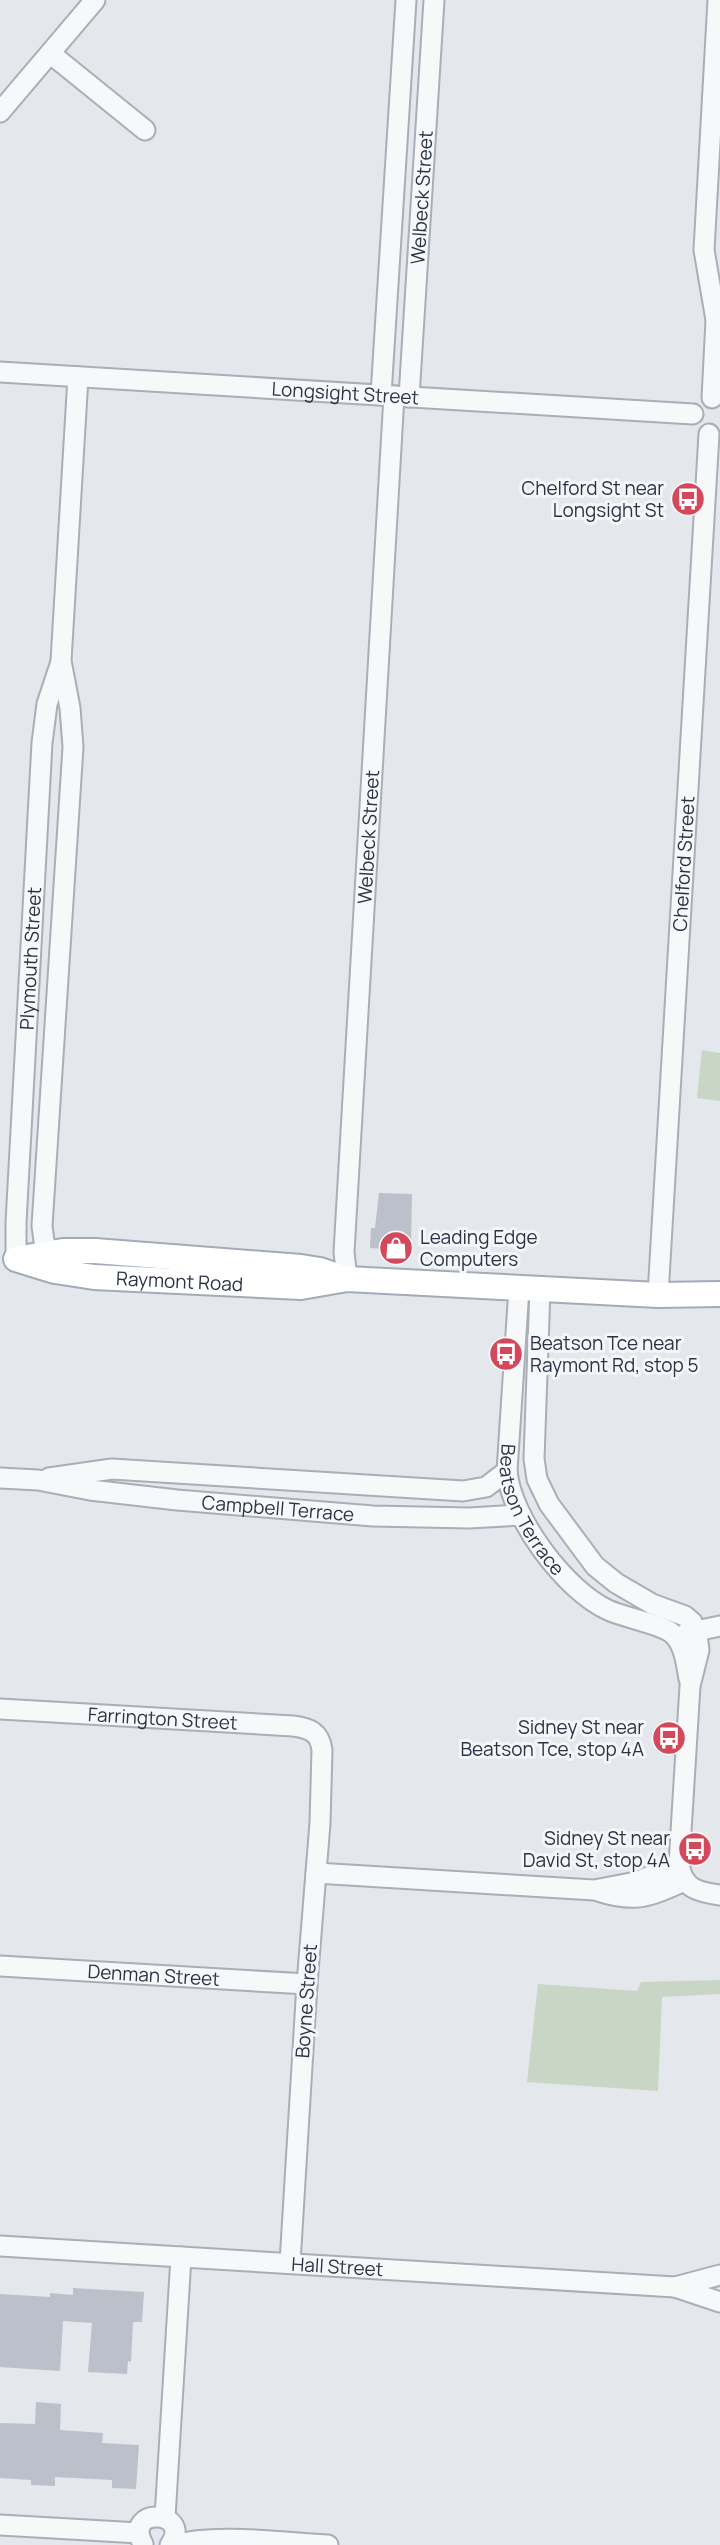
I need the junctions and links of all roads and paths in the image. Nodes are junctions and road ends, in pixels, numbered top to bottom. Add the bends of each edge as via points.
1 (95, 0) edge
2 (406, 0) edge
3 (434, 0) edge
4 (718, 0) edge
5 (51, 54) junction
6 (0, 112) edge
7 (145, 130) dead end
8 (718, 312) edge
9 (0, 372) edge
10 (78, 377) junction
11 (395, 396) junction
12 (716, 400) edge
13 (693, 414) junction
14 (715, 432) edge
15 (61, 662) junction
16 (49, 1253) junction
17 (8, 1259) edge
18 (346, 1279) junction
19 (529, 1289) junction
20 (720, 1294) edge
21 (658, 1295) junction
22 (720, 1308) edge
23 (513, 1401) junction
24 (536, 1402) junction
25 (507, 1471) junction
26 (0, 1478) edge
27 (38, 1480) junction
28 (460, 1491) junction
29 (521, 1515) junction
30 (464, 1518) junction
31 (720, 1626) edge
32 (695, 1630) junction
33 (675, 1637) junction
34 (690, 1686) junction
35 (0, 1709) edge
36 (320, 1740) joint
37 (682, 1872) junction
38 (316, 1873) junction
39 (720, 1895) edge
40 (0, 1966) edge
41 (307, 1984) junction
42 (0, 2246) edge
43 (181, 2257) junction
44 (290, 2263) junction
45 (720, 2275) edge
46 (675, 2287) junction
47 (720, 2302) edge
48 (166, 2519) junction
49 (0, 2525) edge
50 (142, 2539) edge
51 (228, 2540) junction
52 (170, 2545) edge
53 (176, 2545) edge
54 (328, 2545) edge

1 - 5 street
2 - 11 street, Welbeck Street
3 - 11 street, Welbeck Street
4 - 8 street via 704,250
5 - 6 street
5 - 7 street
8 - 12 street
9 - 10 street, Longsight Street
10 - 11 street, Longsight Street
10 - 15 street, Plymouth Street
11 - 13 street, Longsight Street
11 - 18 street, Welbeck Street
12 - 13 street via 702,401
13 - 14 street via 699,430
14 - 21 street, Chelford Street
15 - 16 street, Plymouth Street via 73,739 42,1226
15 - 17 street, Plymouth Street via 49,695 43,736 16,1223
16 - 17 main road, Raymont Road
16 - 18 main road, Raymont Road via 95,1251 301,1267
17 - 18 main road, Raymont Road via 94,1277 301,1287
18 - 19 main road, Raymont Road
19 - 21 main road, Raymont Road
19 - 23 street, Beatson Terrace
19 - 24 street, Beatson Terrace
20 - 21 main road, Raymont Road
21 - 22 main road, Raymont Road
23 - 24 street
23 - 25 street, Beatson Terrace
24 - 32 street, Beatson Terrace via 536,1473 555,1513 600,1572 652,1604 685,1616
25 - 28 street, Campbell Terrace via 482,1489
25 - 29 street, Beatson Terrace
26 - 27 street, Campbell Terrace
27 - 28 street, Campbell Terrace via 112,1469
27 - 30 street, Campbell Terrace via 177,1500 373,1516
28 - 30 street
29 - 30 street, Campbell Terrace
29 - 33 street, Beatson Terrace via 555,1564 590,1598 615,1614
31 - 32 street
32 - 33 street
32 - 34 street via 699,1650
33 - 34 street via 685,1656
34 - 37 street
35 - 36 street, Farrington Street via 293,1726 309,1729
36 - 38 street, Boyne Street
37 - 38 street via 655,1894 632,1899 594,1890
37 - 39 street via 694,1891
38 - 41 street, Boyne Street
40 - 41 street, Denman Street
41 - 44 street, Boyne Street
42 - 43 street, Hall Street
43 - 44 street, Hall Street
43 - 48 street
44 - 46 street, Hall Street
45 - 46 street, Hall Street
46 - 47 street, Hall Street
48 - 50 street via 155,2516 145,2520
48 - 51 street
48 - 52 street via 174,2533
49 - 50 street
51 - 53 street
51 - 54 street

